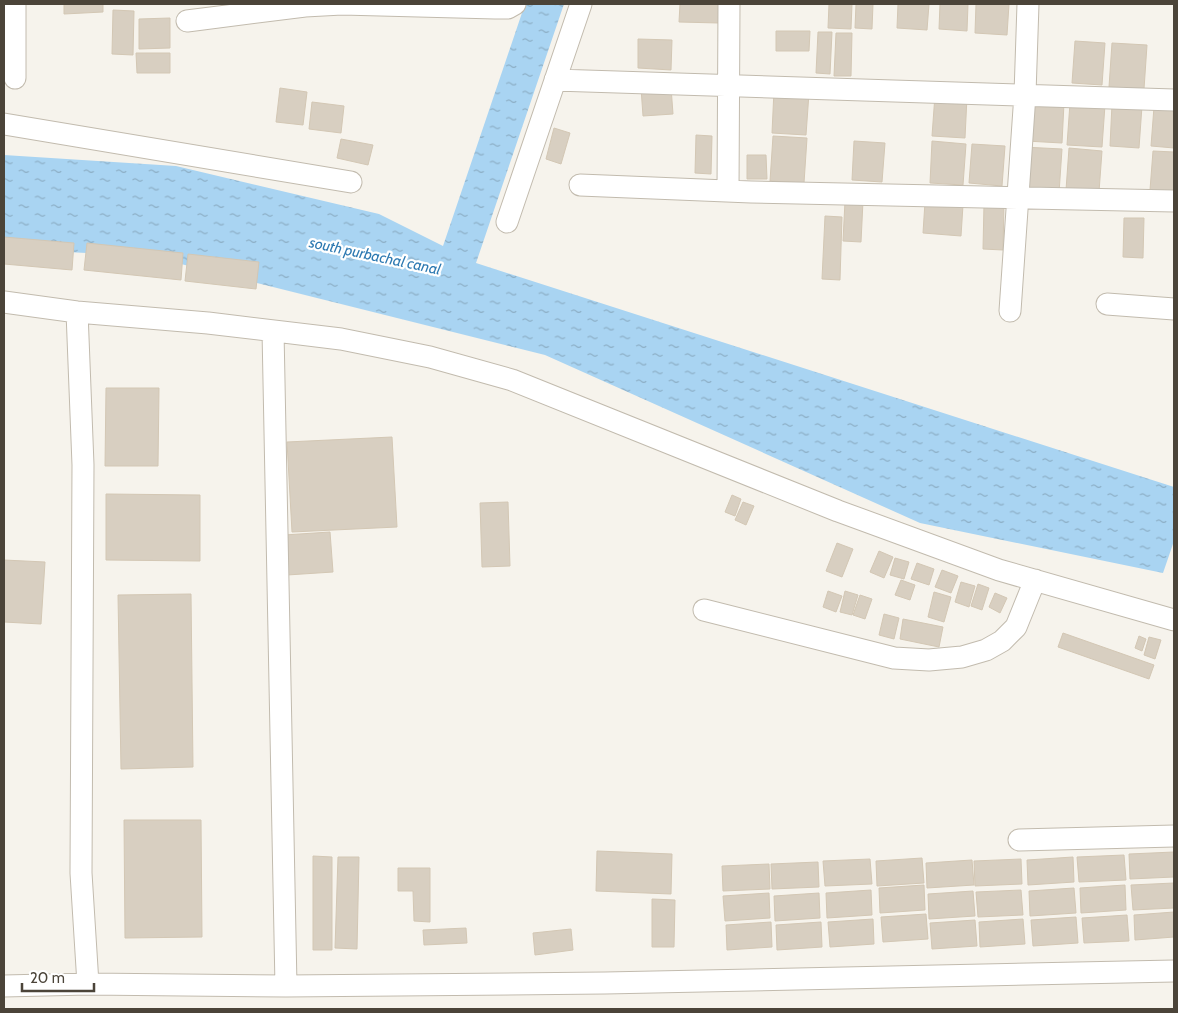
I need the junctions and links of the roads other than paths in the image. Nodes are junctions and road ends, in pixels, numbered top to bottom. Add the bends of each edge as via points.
1 (515, 4) edge
2 (581, 4) edge
3 (729, 4) edge
4 (1028, 4) edge
5 (473, 6) edge
6 (11, 8) edge
7 (187, 21) dead end
8 (15, 78) dead end
9 (555, 80) junction
10 (729, 84) junction
11 (1025, 94) junction
12 (1174, 100) edge
13 (4, 124) edge
14 (351, 182) dead end
15 (580, 185) dead end
16 (728, 191) junction
17 (1019, 198) junction
18 (1174, 201) edge
19 (507, 222) dead end
20 (4, 302) edge
21 (1107, 304) dead end
22 (1174, 309) edge
23 (1010, 311) dead end
24 (77, 312) junction
25 (273, 331) junction
26 (1035, 580) junction
27 (704, 610) dead end
28 (1174, 620) edge
29 (1174, 836) edge
30 (1019, 840) dead end
31 (1174, 971) edge
32 (88, 984) junction
33 (4, 986) edge
34 (286, 986) junction

1 - 5 street via 508,8
2 - 9 street
3 - 10 street
4 - 11 street
5 - 7 street via 342,4
6 - 8 street
9 - 10 street
9 - 19 street
10 - 11 street
10 - 16 street
11 - 12 street
11 - 17 street
13 - 14 street
15 - 16 street
16 - 17 street
17 - 18 street
17 - 23 street
20 - 24 street
21 - 22 street
24 - 25 street
24 - 32 street via 83,465 81,873
25 - 26 street via 341,339 430,357 512,380 838,511
25 - 34 street
26 - 27 street via 1016,627 1002,642 962,657 929,660 894,658
26 - 28 street
29 - 30 street
31 - 34 street
32 - 33 street
32 - 34 street

